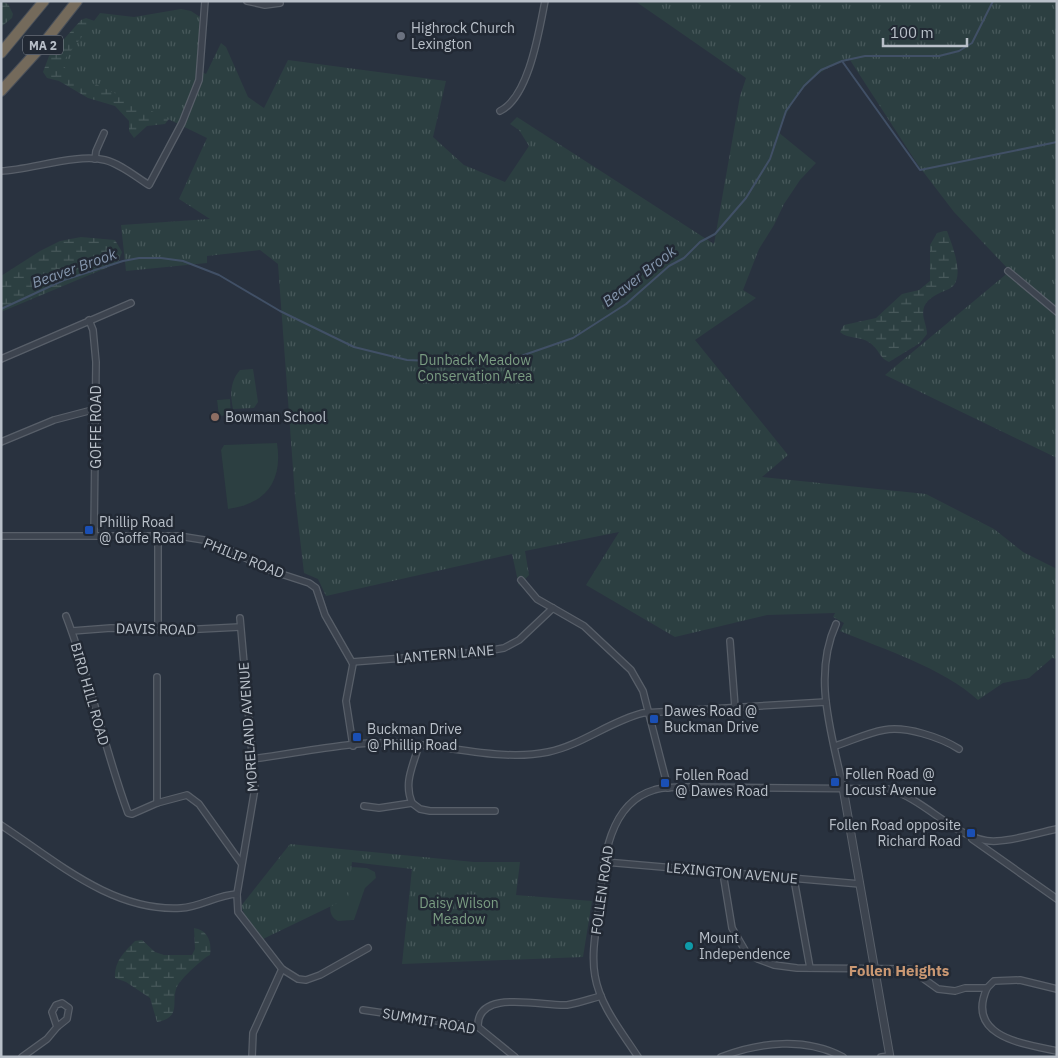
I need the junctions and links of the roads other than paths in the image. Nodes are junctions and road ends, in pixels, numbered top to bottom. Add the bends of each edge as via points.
1 (44, 1) edge
2 (77, 1) edge
3 (205, 1) edge
4 (247, 1) edge
5 (545, 1) edge
6 (280, 3) dead end
7 (1, 53) edge
8 (1, 92) edge
9 (500, 111) dead end
10 (104, 133) dead end
11 (95, 159) junction
12 (1, 171) edge
13 (1008, 271) dead end
14 (131, 303) dead end
15 (1057, 312) edge
16 (89, 320) junction
17 (1, 359) edge
18 (96, 409) junction
19 (1, 442) edge
20 (94, 535) junction
21 (1, 536) edge
22 (158, 536) junction
23 (521, 580) dead end
24 (553, 608) junction
25 (66, 616) dead end
26 (240, 618) dead end
27 (836, 624) dead end
28 (240, 627) junction
29 (158, 629) junction
30 (72, 631) junction
31 (730, 641) dead end
32 (352, 662) junction
33 (157, 677) dead end
34 (826, 702) junction
35 (734, 707) junction
36 (648, 712) junction
37 (419, 744) junction
38 (353, 746) junction
39 (835, 746) junction
40 (959, 749) dead end
41 (252, 759) junction
42 (668, 788) junction
43 (843, 788) junction
44 (157, 803) junction
45 (412, 803) junction
46 (364, 806) dead end
47 (495, 811) dead end
48 (1, 824) edge
49 (1057, 829) edge
50 (966, 835) junction
51 (604, 862) junction
52 (241, 863) junction
53 (723, 872) junction
54 (794, 879) junction
55 (860, 884) junction
56 (236, 894) junction
57 (1057, 899) edge
58 (368, 948) dead end
59 (810, 968) junction
60 (282, 969) junction
61 (875, 971) junction
62 (986, 988) junction
63 (1057, 989) edge
64 (601, 996) junction
65 (363, 1010) dead end
66 (56, 1026) dead end
67 (478, 1027) junction
68 (1057, 1051) edge
69 (890, 1056) edge
70 (22, 1057) edge
71 (252, 1057) edge
72 (515, 1057) edge
73 (638, 1057) edge
74 (721, 1057) edge
75 (843, 1057) edge
76 (881, 1057) edge

1 - 7 highway, MA 2
2 - 8 highway, MA 2
3 - 11 street via 199,80 182,123 149,185 113,163
4 - 6 street via 266,5
5 - 9 street via 526,75 514,102
10 - 11 street
11 - 12 street
13 - 15 street
14 - 16 street
16 - 17 street
16 - 18 street, GOFFE ROAD via 95,343
18 - 19 street via 54,420
18 - 20 street, GOFFE ROAD
20 - 21 street, PHILIP ROAD
20 - 22 street, PHILIP ROAD
22 - 29 street
22 - 32 street, PHILIP ROAD via 204,540 269,570 310,583 316,588 325,616
23 - 24 street via 537,599
24 - 32 street, LANTERN LANE via 524,636 504,648
24 - 36 street via 584,626 631,670 643,691
25 - 30 street, BIRD HILL ROAD
26 - 28 street, MORELAND AVENUE
27 - 34 street via 825,658
28 - 29 street, DAVIS ROAD
28 - 41 street, MORELAND AVENUE
29 - 30 street, DAVIS ROAD
30 - 44 street, BIRD HILL ROAD via 128,813
31 - 35 street
32 - 38 street via 346,701
33 - 44 street
34 - 35 street
34 - 39 street
35 - 36 street
36 - 37 street via 616,721 563,747 536,754 507,755
36 - 42 street
37 - 38 street via 394,742
37 - 45 street via 408,778
38 - 41 street
39 - 40 street via 869,734 897,730 950,743
39 - 43 street
41 - 52 street, MORELAND AVENUE via 253,804
42 - 43 street, FOLLEN ROAD
42 - 51 street, FOLLEN ROAD via 654,790 639,798 619,817 609,837
43 - 50 street, FOLLEN ROAD via 888,789 909,795
43 - 55 street
44 - 52 street via 180,795 193,798
45 - 46 street via 379,808
45 - 47 street via 430,811
48 - 56 street via 121,900 182,908
49 - 50 street, FOLLEN ROAD via 996,842
50 - 57 street
51 - 53 street, LEXINGTON AVENUE
51 - 64 street, FOLLEN ROAD via 594,962
52 - 56 street, MORELAND AVENUE
53 - 54 street, LEXINGTON AVENUE
53 - 59 street via 732,928 746,952 774,966
54 - 55 street, LEXINGTON AVENUE
54 - 59 street
55 - 61 street
56 - 60 street, MORELAND AVENUE via 240,918
58 - 60 street via 312,978 298,979
59 - 61 street
60 - 71 street via 253,1033
61 - 62 street via 910,970 938,989
61 - 69 street
62 - 63 street via 994,981 1020,980
62 - 68 street via 981,1001 982,1013 996,1033 1005,1039
64 - 67 street via 566,1005 502,1002 479,1016
64 - 73 street, FOLLEN ROAD
65 - 67 street, SUMMIT ROAD
66 - 70 street via 47,1039
67 - 72 street, SUMMIT ROAD
69 - 76 street
74 - 75 street via 764,1045 788,1043 807,1044

